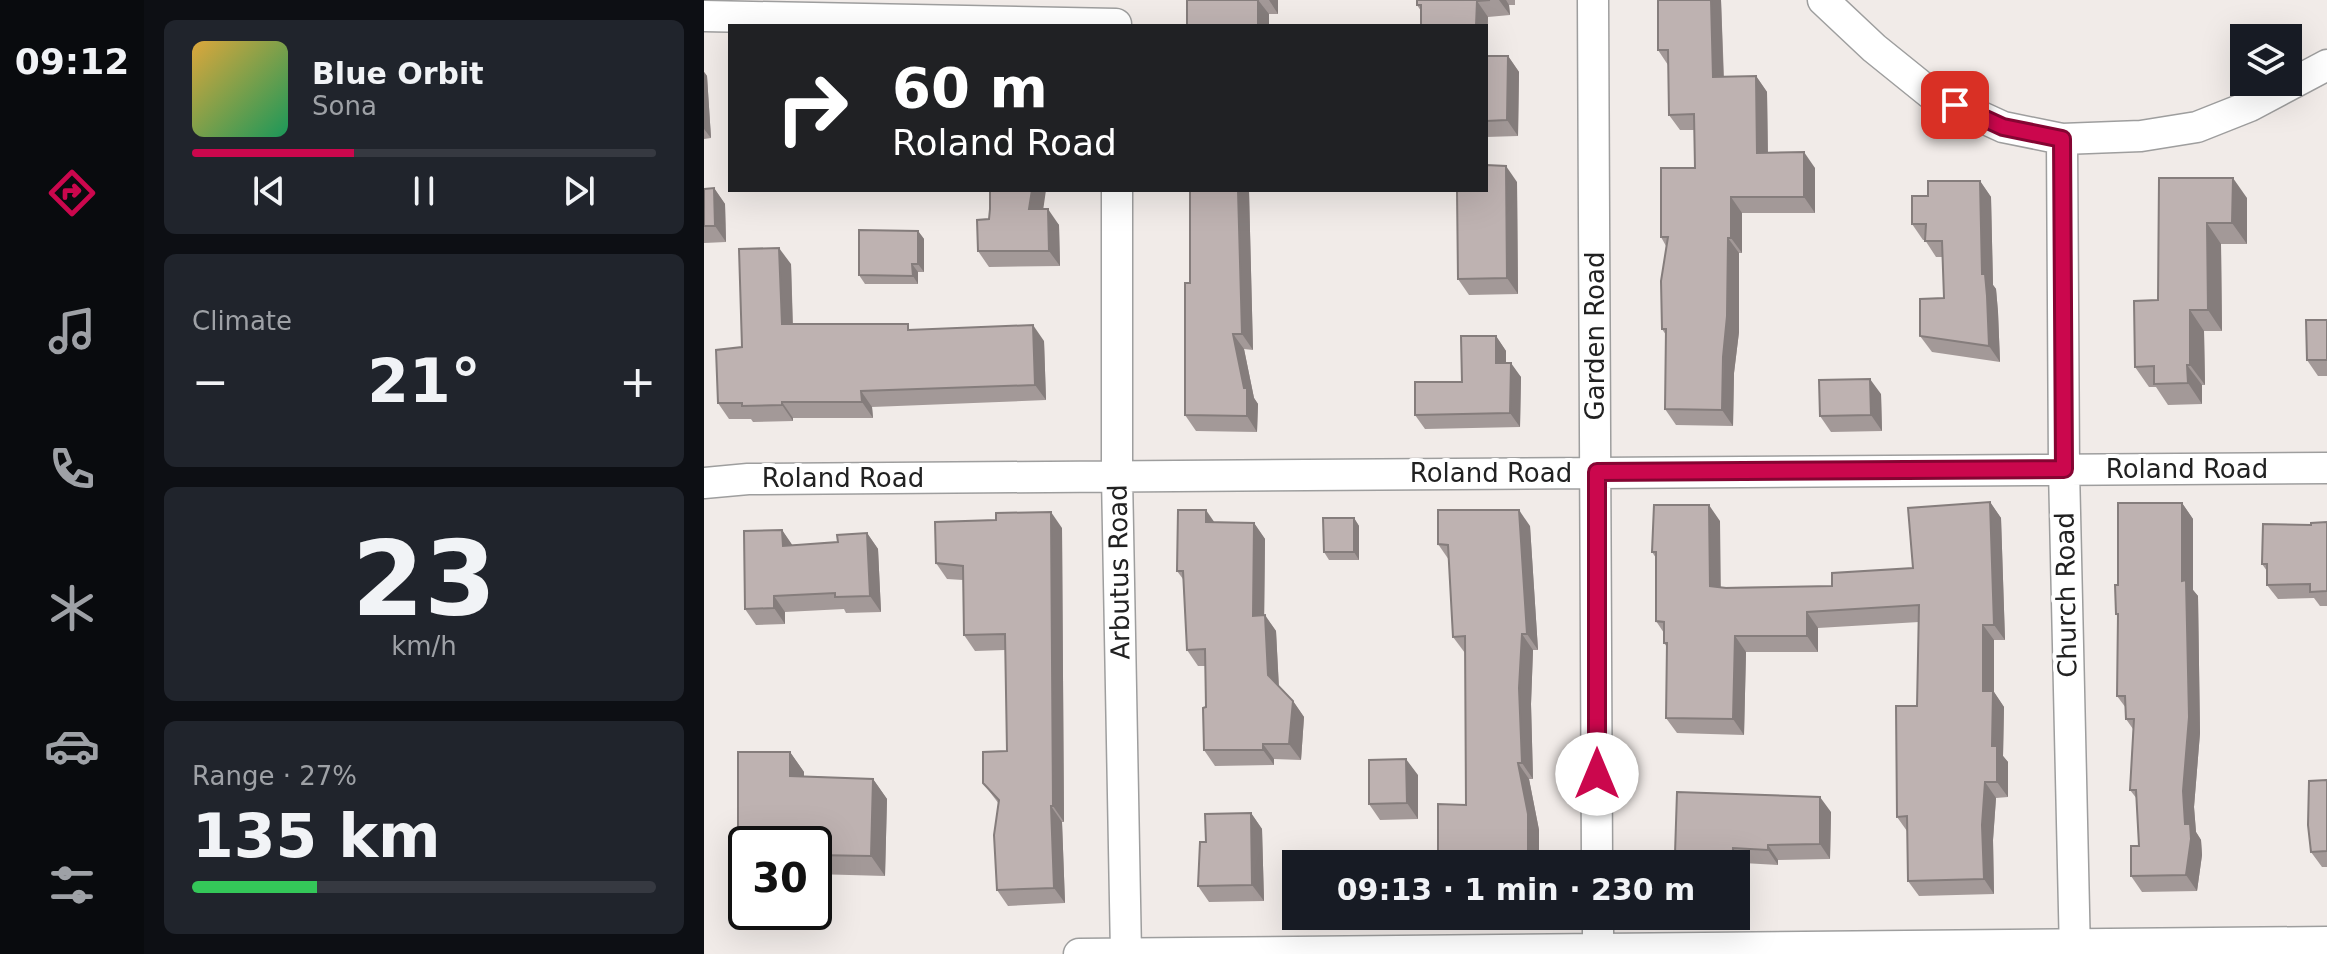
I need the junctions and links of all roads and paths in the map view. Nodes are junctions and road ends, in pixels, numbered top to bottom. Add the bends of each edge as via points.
1 (1593, 0) edge
2 (1823, 0) edge
3 (704, 16) edge
4 (1116, 17) edge
5 (2327, 65) edge
6 (2062, 139) junction
7 (1117, 192) edge
8 (2327, 468) edge
9 (2064, 469) junction
10 (1597, 472) junction
11 (1117, 476) junction
12 (704, 483) edge
13 (1597, 850) edge
14 (1598, 930) edge
15 (2327, 942) edge
16 (2075, 950) edge
17 (1598, 952) edge
18 (1079, 954) edge
19 (1126, 954) edge

1 - 10 street, Garden Road
2 - 6 street via 1931,94 2003,127
3 - 4 street
5 - 6 street via 2197,127 2141,136
6 - 9 street, Church Road
7 - 11 street, Arbutus Road
8 - 9 street, Roland Road
9 - 10 street, Roland Road
9 - 16 street, Church Road
10 - 11 street, Roland Road
10 - 13 street, Garden Road
11 - 12 street, Roland Road
11 - 19 street, Arbutus Road
14 - 17 street
15 - 16 street
16 - 17 street
17 - 19 street
18 - 19 street

